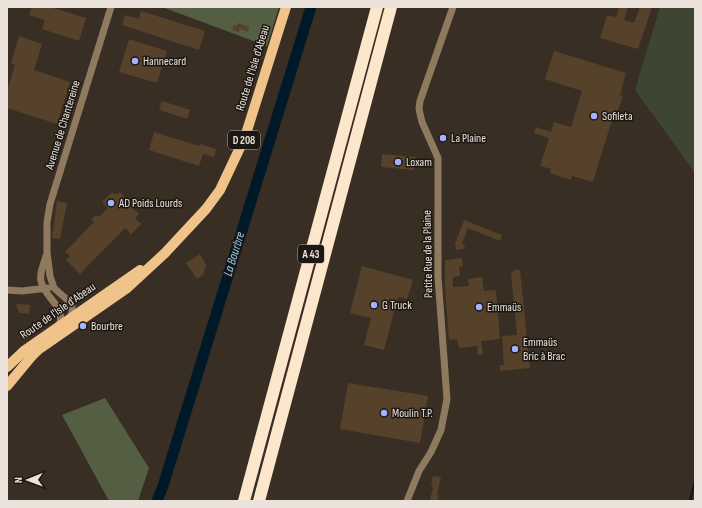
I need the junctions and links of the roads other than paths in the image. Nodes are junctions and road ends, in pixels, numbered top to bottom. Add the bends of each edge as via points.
1 (111, 7) edge
2 (286, 7) edge
3 (377, 7) edge
4 (391, 7) edge
5 (453, 7) edge
6 (47, 252) junction
7 (165, 253) junction
8 (54, 288) junction
9 (44, 289) junction
10 (7, 290) edge
11 (72, 304) junction
12 (89, 305) junction
13 (60, 313) junction
14 (86, 317) junction
15 (71, 318) junction
16 (60, 330) junction
17 (7, 367) edge
18 (7, 386) edge
19 (244, 501) edge
20 (259, 501) edge
21 (407, 501) edge

1 - 6 street, Avenue de Chantereine via 50,204
2 - 7 main road, Route de l'Isle d'Abeau / D 208 via 246,137 234,163 220,190 206,209
3 - 19 highway, A 43
4 - 20 highway, A 43
5 - 21 street, Petite Rue de la Plaine via 419,109 438,158 438,277 446,406 441,430 419,471
6 - 8 street, Avenue de Chantereine
6 - 9 street, Avenue de Chantereine via 41,273
7 - 12 main road, Route de l'Isle d'Abeau / D 208
7 - 14 main road, Route de l'Isle d'Abeau / D 208 via 126,289
8 - 9 street
8 - 11 street
9 - 10 street
9 - 13 street, Avenue de Chantereine
11 - 12 street via 77,307
11 - 15 street
12 - 15 main road, Route de l'Isle d'Abeau / D 208
13 - 15 street
13 - 16 street
14 - 15 street
14 - 16 main road, Route de l'Isle d'Abeau / D 208
15 - 16 main road, Route de l'Isle d'Abeau / D 208
16 - 17 main road, Route de l'Isle d'Abeau / D 208 via 25,350
16 - 18 main road, Route de l'Isle d'Abeau / D 208 via 30,357

